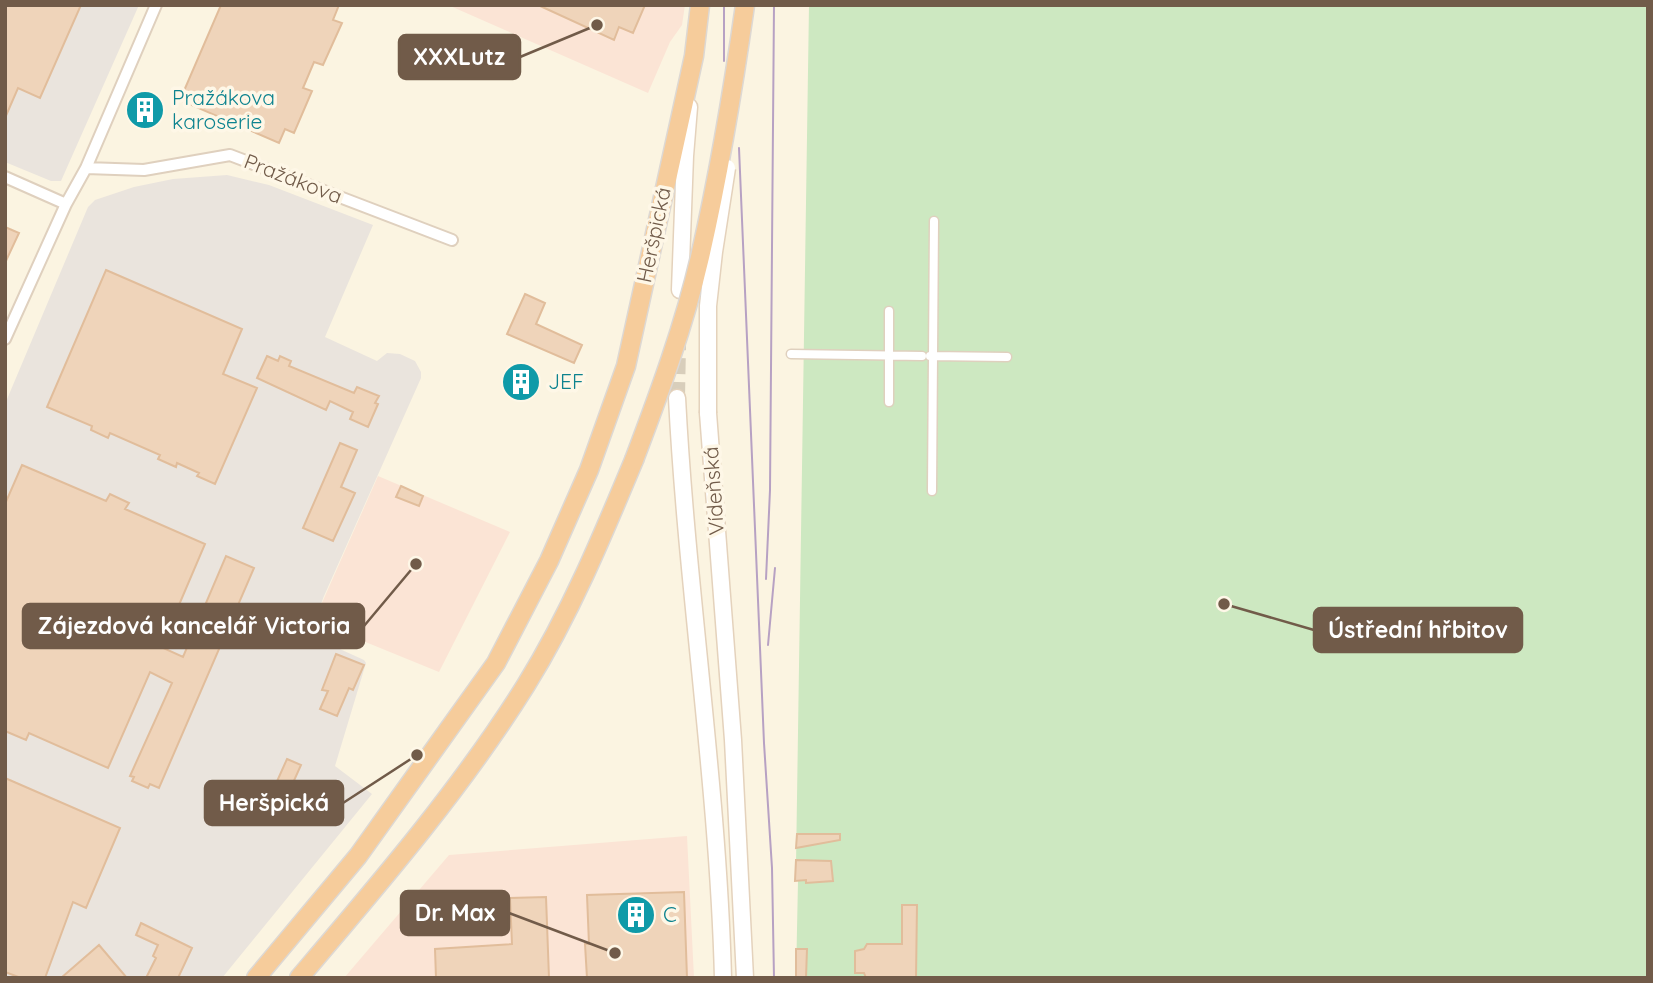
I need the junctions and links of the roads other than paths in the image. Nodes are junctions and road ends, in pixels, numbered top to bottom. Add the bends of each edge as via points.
1 (156, 5) edge
2 (700, 5) edge
3 (745, 5) edge
4 (694, 56) junction
5 (732, 102) junction
6 (86, 168) junction
7 (5, 177) edge
8 (66, 204) junction
9 (934, 221) dead end
10 (452, 240) dead end
11 (680, 290) dead end
12 (890, 310) dead end
13 (5, 338) edge
14 (791, 354) dead end
15 (889, 356) junction
16 (927, 356) junction
17 (1007, 357) dead end
18 (677, 398) tunnel mouth
19 (889, 402) dead end
20 (932, 491) dead end
21 (256, 978) edge
22 (299, 978) edge
23 (723, 978) edge
24 (745, 978) edge

1 - 6 street
2 - 4 highway
3 - 5 highway, Vídeňská, bridge
4 - 11 main road
4 - 21 highway, Heršpická via 626,366 589,470 549,561 496,663 358,856
5 - 22 highway, bridge via 699,260 663,382 583,579 498,728 388,875
5 - 24 main road, Vídeňská, bridge via 708,306 708,413 733,740
6 - 8 street
6 - 10 street, Pražákova via 144,170 230,155
7 - 8 street
8 - 13 street
9 - 16 street
12 - 15 street
14 - 15 street
15 - 16 street
15 - 19 street
16 - 17 street
16 - 20 street
18 - 23 main road, Vídeňská via 682,495 716,825

